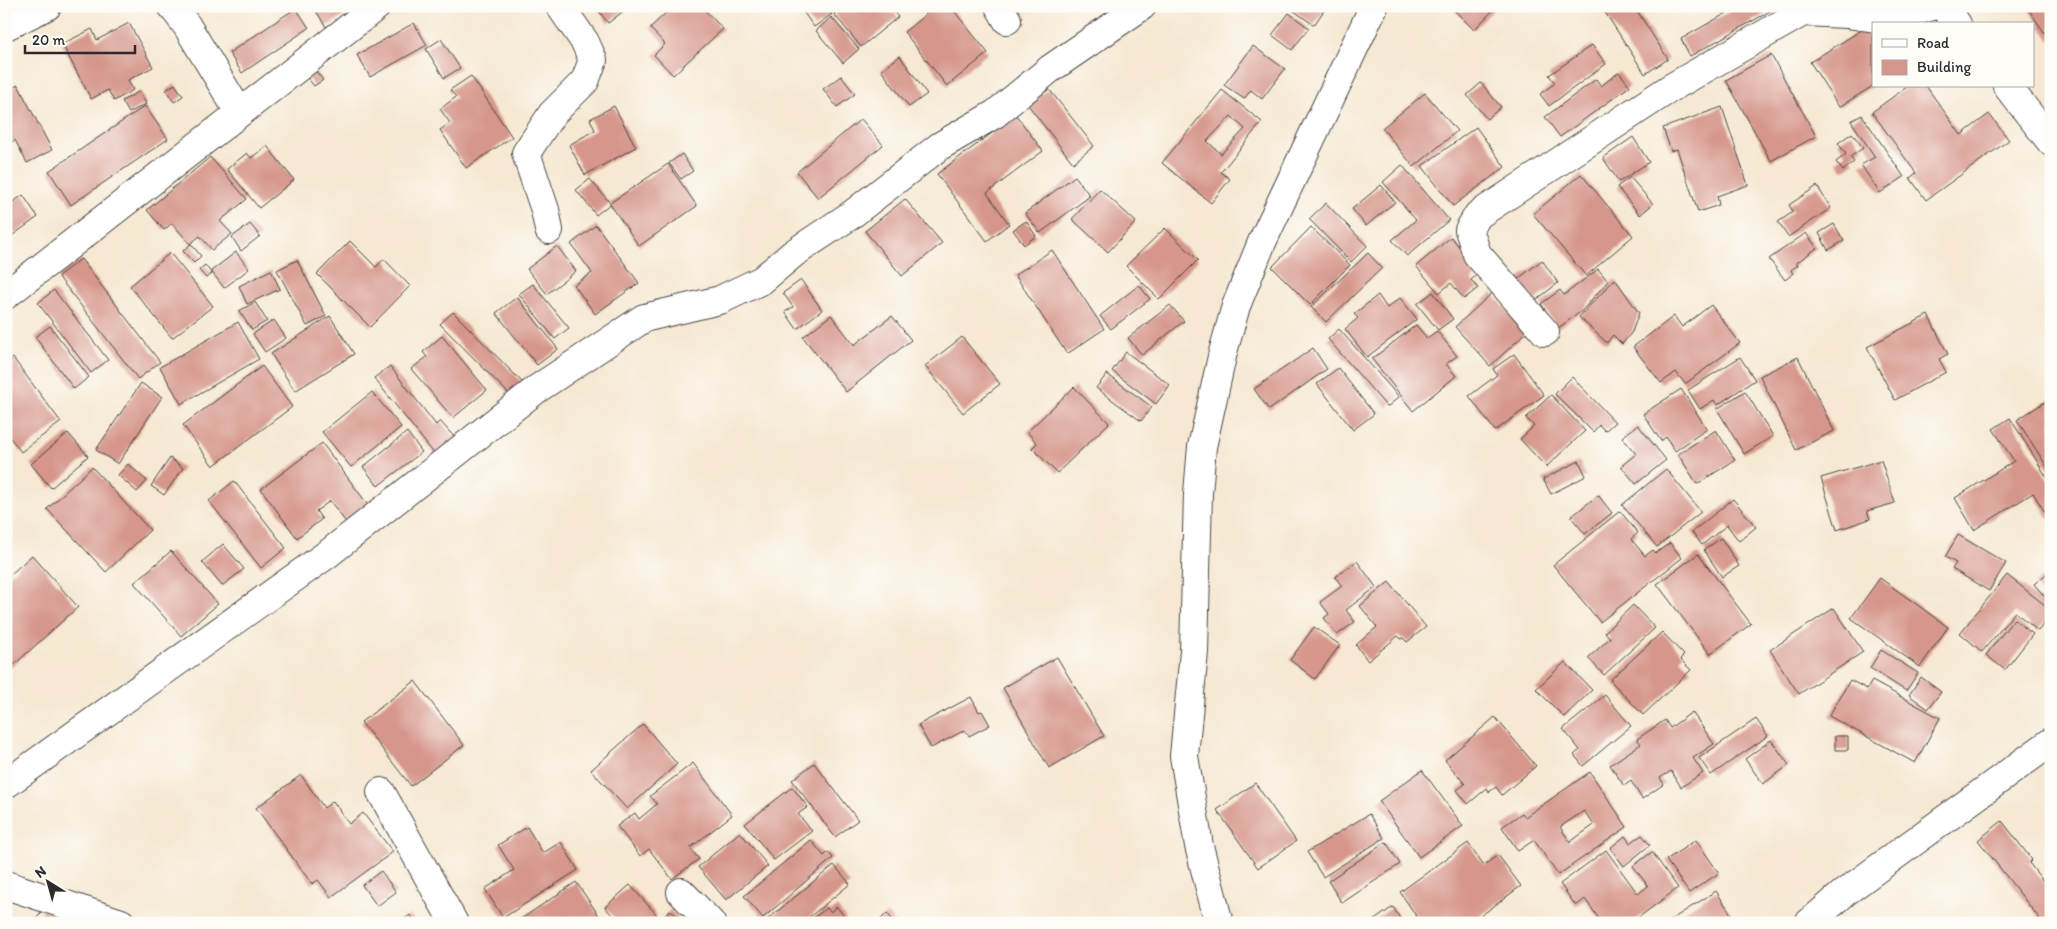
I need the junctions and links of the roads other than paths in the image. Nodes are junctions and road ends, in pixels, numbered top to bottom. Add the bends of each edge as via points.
1 (47, 6) edge
2 (172, 6) edge
3 (377, 6) edge
4 (560, 6) edge
5 (1142, 6) edge
6 (1374, 6) edge
7 (1932, 6) edge
8 (1943, 6) edge
9 (1802, 9) edge
10 (1955, 22) edge
11 (6, 26) edge
12 (2008, 88) edge
13 (239, 112) junction
14 (2051, 142) edge
15 (550, 230) dead end
16 (6, 295) edge
17 (1545, 332) dead end
18 (2051, 742) edge
19 (6, 784) edge
20 (381, 792) dead end
21 (6, 885) edge
22 (681, 892) dead end
23 (121, 923) edge
24 (454, 923) edge
25 (711, 923) edge
26 (1219, 923) edge
27 (1809, 923) edge

1 - 11 street
2 - 13 street
3 - 13 street
4 - 15 street via 585,42 593,60 585,81 552,114 526,154
5 - 19 street via 1050,69 995,114 940,146 762,280 720,300 644,318 537,389 329,553
6 - 26 street via 1247,279 1223,352 1202,448 1194,652 1184,756 1199,846
7 - 9 street via 1890,20
8 - 10 street
9 - 17 street via 1669,89 1478,214 1469,230 1477,254
12 - 14 street
13 - 16 street
18 - 27 street
20 - 24 street
21 - 23 street
22 - 25 street

